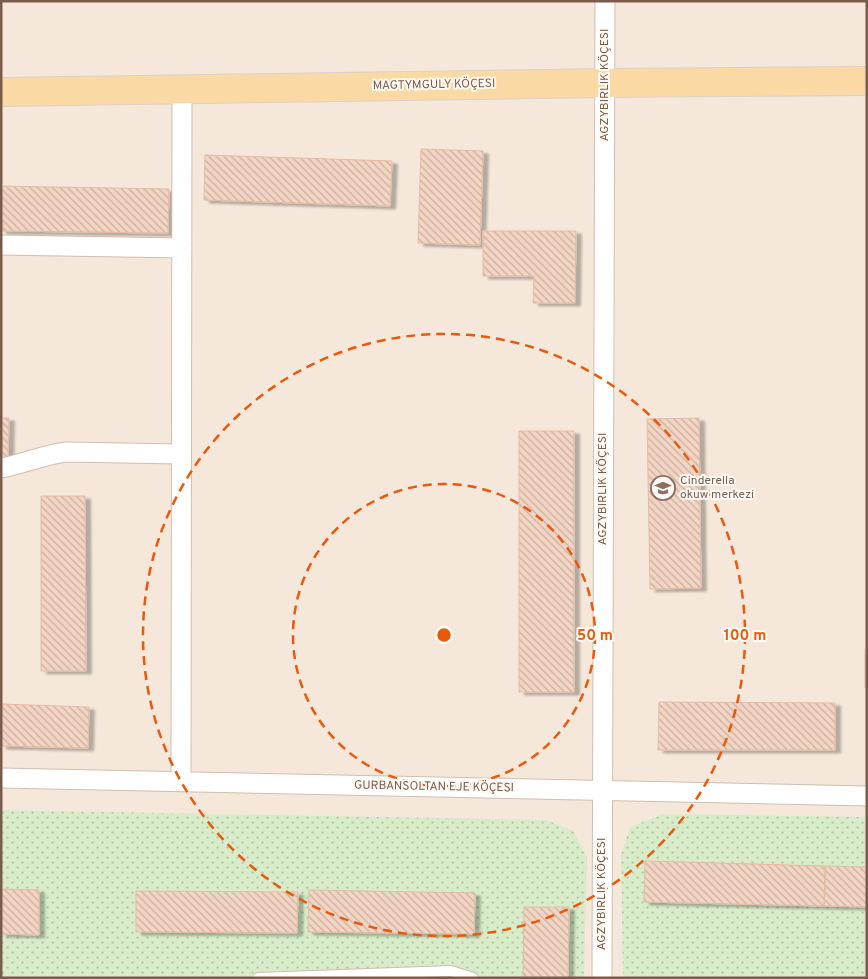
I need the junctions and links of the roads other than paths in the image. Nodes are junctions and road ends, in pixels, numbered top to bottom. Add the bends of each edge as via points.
1 (605, 1) edge
2 (867, 81) edge
3 (606, 83) junction
4 (182, 89) junction
5 (1, 92) edge
6 (1, 245) edge
7 (182, 248) junction
8 (181, 454) junction
9 (1, 468) edge
10 (1, 778) edge
11 (180, 781) junction
12 (602, 790) junction
13 (867, 796) edge
14 (258, 978) edge
15 (472, 978) edge
16 (602, 978) edge

1 - 3 street, AGZYBIRLIK KÖÇESI
2 - 3 main road, MAGTYMGULY KÖÇESI
3 - 4 main road, MAGTYMGULY KÖÇESI
3 - 12 street, AGZYBIRLIK KÖÇESI
4 - 5 main road, MAGTYMGULY KÖÇESI
4 - 7 street
6 - 7 street
7 - 8 street
8 - 9 street via 66,452
8 - 11 street
10 - 11 street, GURBANSOLTAN EJE KÖÇESI
11 - 12 street, GURBANSOLTAN EJE KÖÇESI
12 - 13 street, GURBANSOLTAN EJE KÖÇESI
12 - 16 street, AGZYBIRLIK KÖÇESI
14 - 15 lane via 451,971

